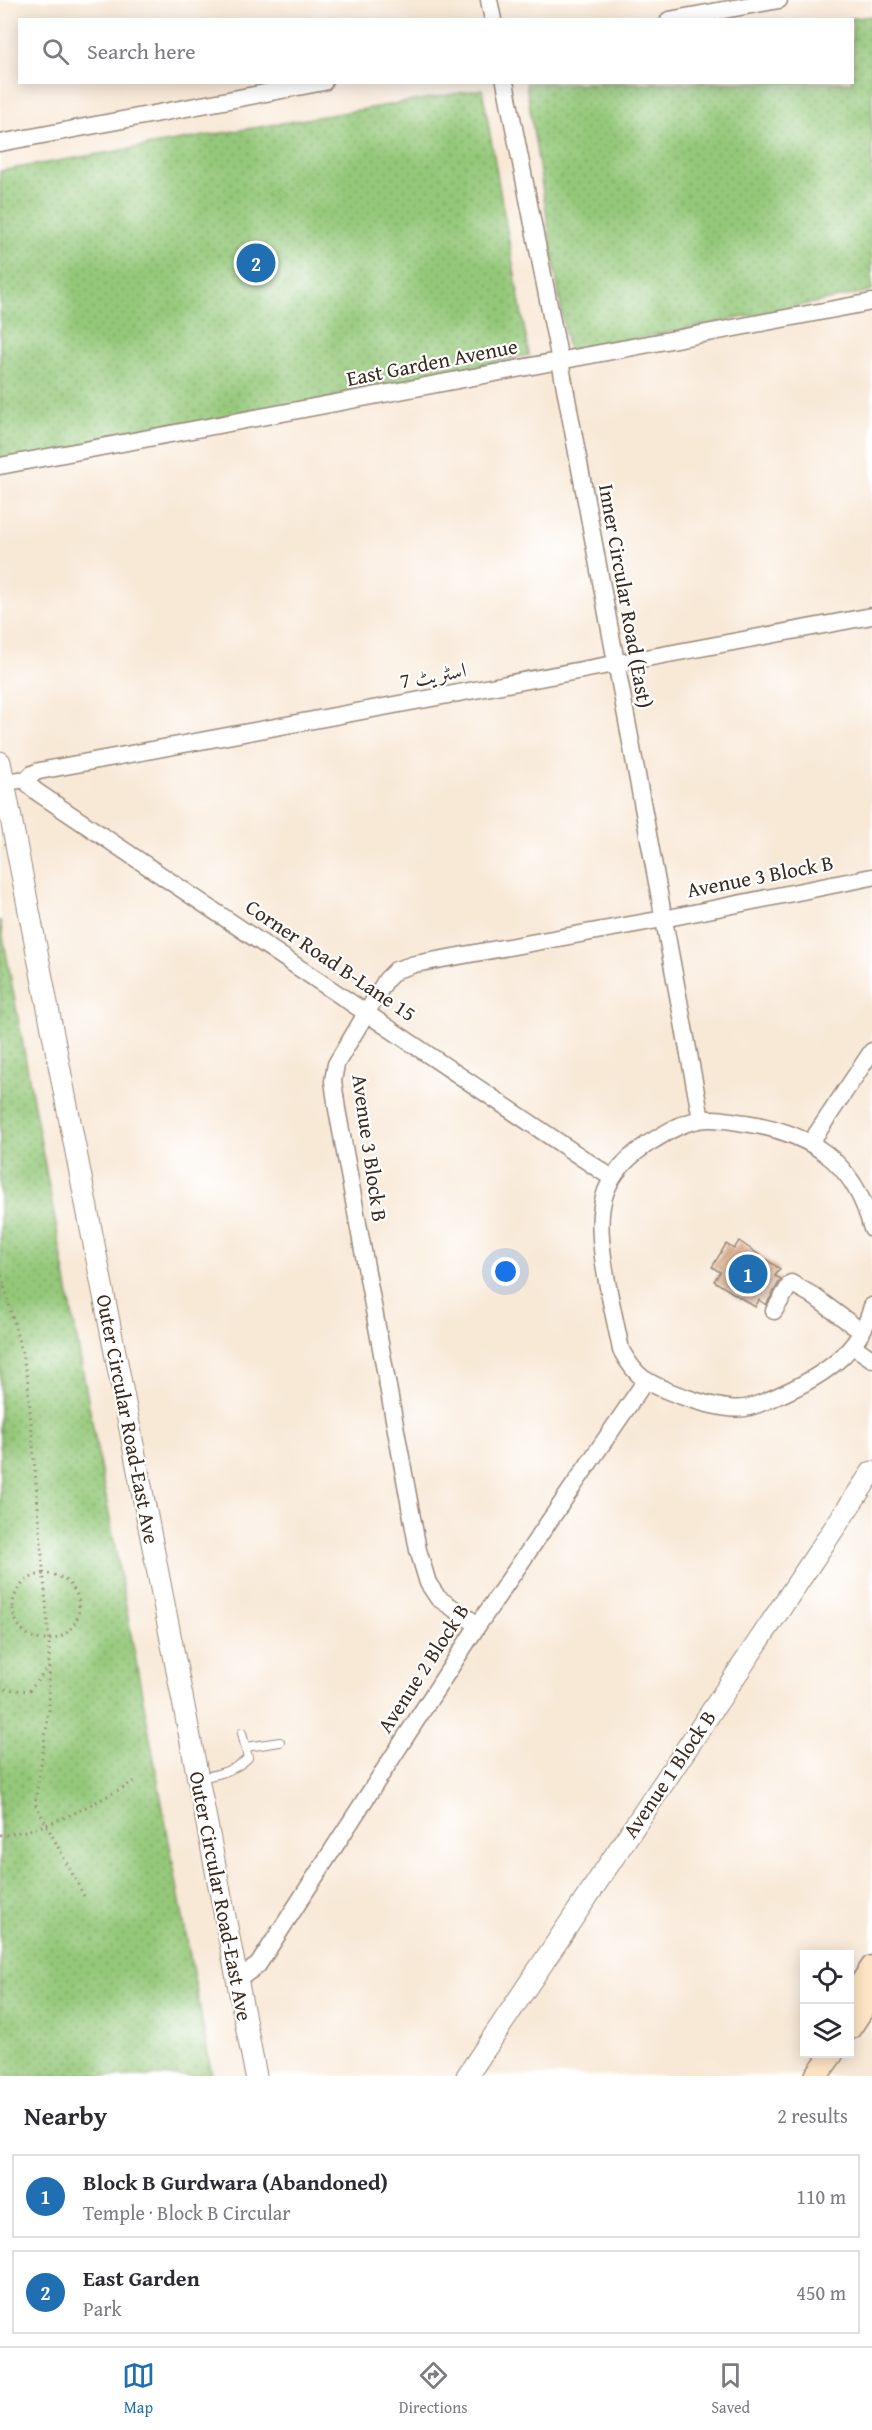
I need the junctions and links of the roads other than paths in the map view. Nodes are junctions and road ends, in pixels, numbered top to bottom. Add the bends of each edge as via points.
1 (489, 0) edge
2 (779, 0) edge
3 (493, 18) edge
4 (680, 18) edge
5 (313, 84) edge
6 (505, 84) edge
7 (0, 143) edge
8 (872, 302) edge
9 (560, 361) junction
10 (0, 466) edge
11 (872, 616) edge
12 (616, 664) junction
13 (2, 772) edge
14 (28, 779) junction
15 (872, 877) edge
16 (663, 919) junction
17 (367, 1011) junction
18 (872, 1051) edge
19 (701, 1119) junction
20 (811, 1142) junction
21 (612, 1178) junction
22 (872, 1229) edge
23 (872, 1306) edge
24 (774, 1311) dead end
25 (857, 1339) junction
26 (872, 1359) edge
27 (646, 1380) junction
28 (872, 1472) edge
29 (478, 1625) junction
30 (242, 1733) dead end
31 (280, 1742) dead end
32 (246, 1746) junction
33 (198, 1779) junction
34 (872, 1967) edge
35 (237, 1974) junction
36 (854, 1993) edge
37 (872, 1995) edge
38 (854, 2021) edge
39 (811, 2058) edge
40 (829, 2058) edge
41 (256, 2076) edge
42 (467, 2076) edge
43 (799, 2076) edge
44 (816, 2076) edge

1 - 3 street
2 - 4 street
5 - 7 street
6 - 9 street, Inner Circular Road (East)
8 - 9 street, East Garden Avenue
9 - 10 street, East Garden Avenue
9 - 12 street, Inner Circular Road (East)
11 - 12 street, اسٹریٹ 7
12 - 14 street, اسٹریٹ 7 via 39,771
12 - 16 street, Inner Circular Road (East)
13 - 14 street, اسٹریٹ 7
13 - 33 street, Outer Circular Road-East Ave
14 - 17 street, Corner Road B-Lane 15 via 37,792
15 - 16 street, Avenue 3 Block B
16 - 17 street, Avenue 3 Block B via 415,964 396,970
16 - 19 street, Inner Circular Road (East)
17 - 21 street, Corner Road B-Lane 15
17 - 29 street, Avenue 3 Block B via 336,1064 333,1080 339,1121 418,1550 428,1584 438,1598
18 - 20 street
19 - 20 street via 763,1126
19 - 21 street via 683,1124 626,1159
20 - 22 street via 856,1186
21 - 27 street via 602,1204 600,1226 610,1295 621,1350
23 - 25 street
24 - 25 street via 791,1283 812,1295
25 - 26 street
25 - 27 street via 826,1371 799,1387 746,1408 710,1406
27 - 29 street, Avenue 2 Block B
28 - 42 street, Avenue 1 Block B
29 - 35 street, Avenue 2 Block B via 258,1965 247,1973
30 - 32 lane
31 - 32 lane
32 - 33 lane via 248,1758 242,1765
33 - 35 street, Outer Circular Road-East Ave
34 - 36 main road
35 - 41 street, Outer Circular Road-East Ave
37 - 38 main road
39 - 43 main road
40 - 44 main road

